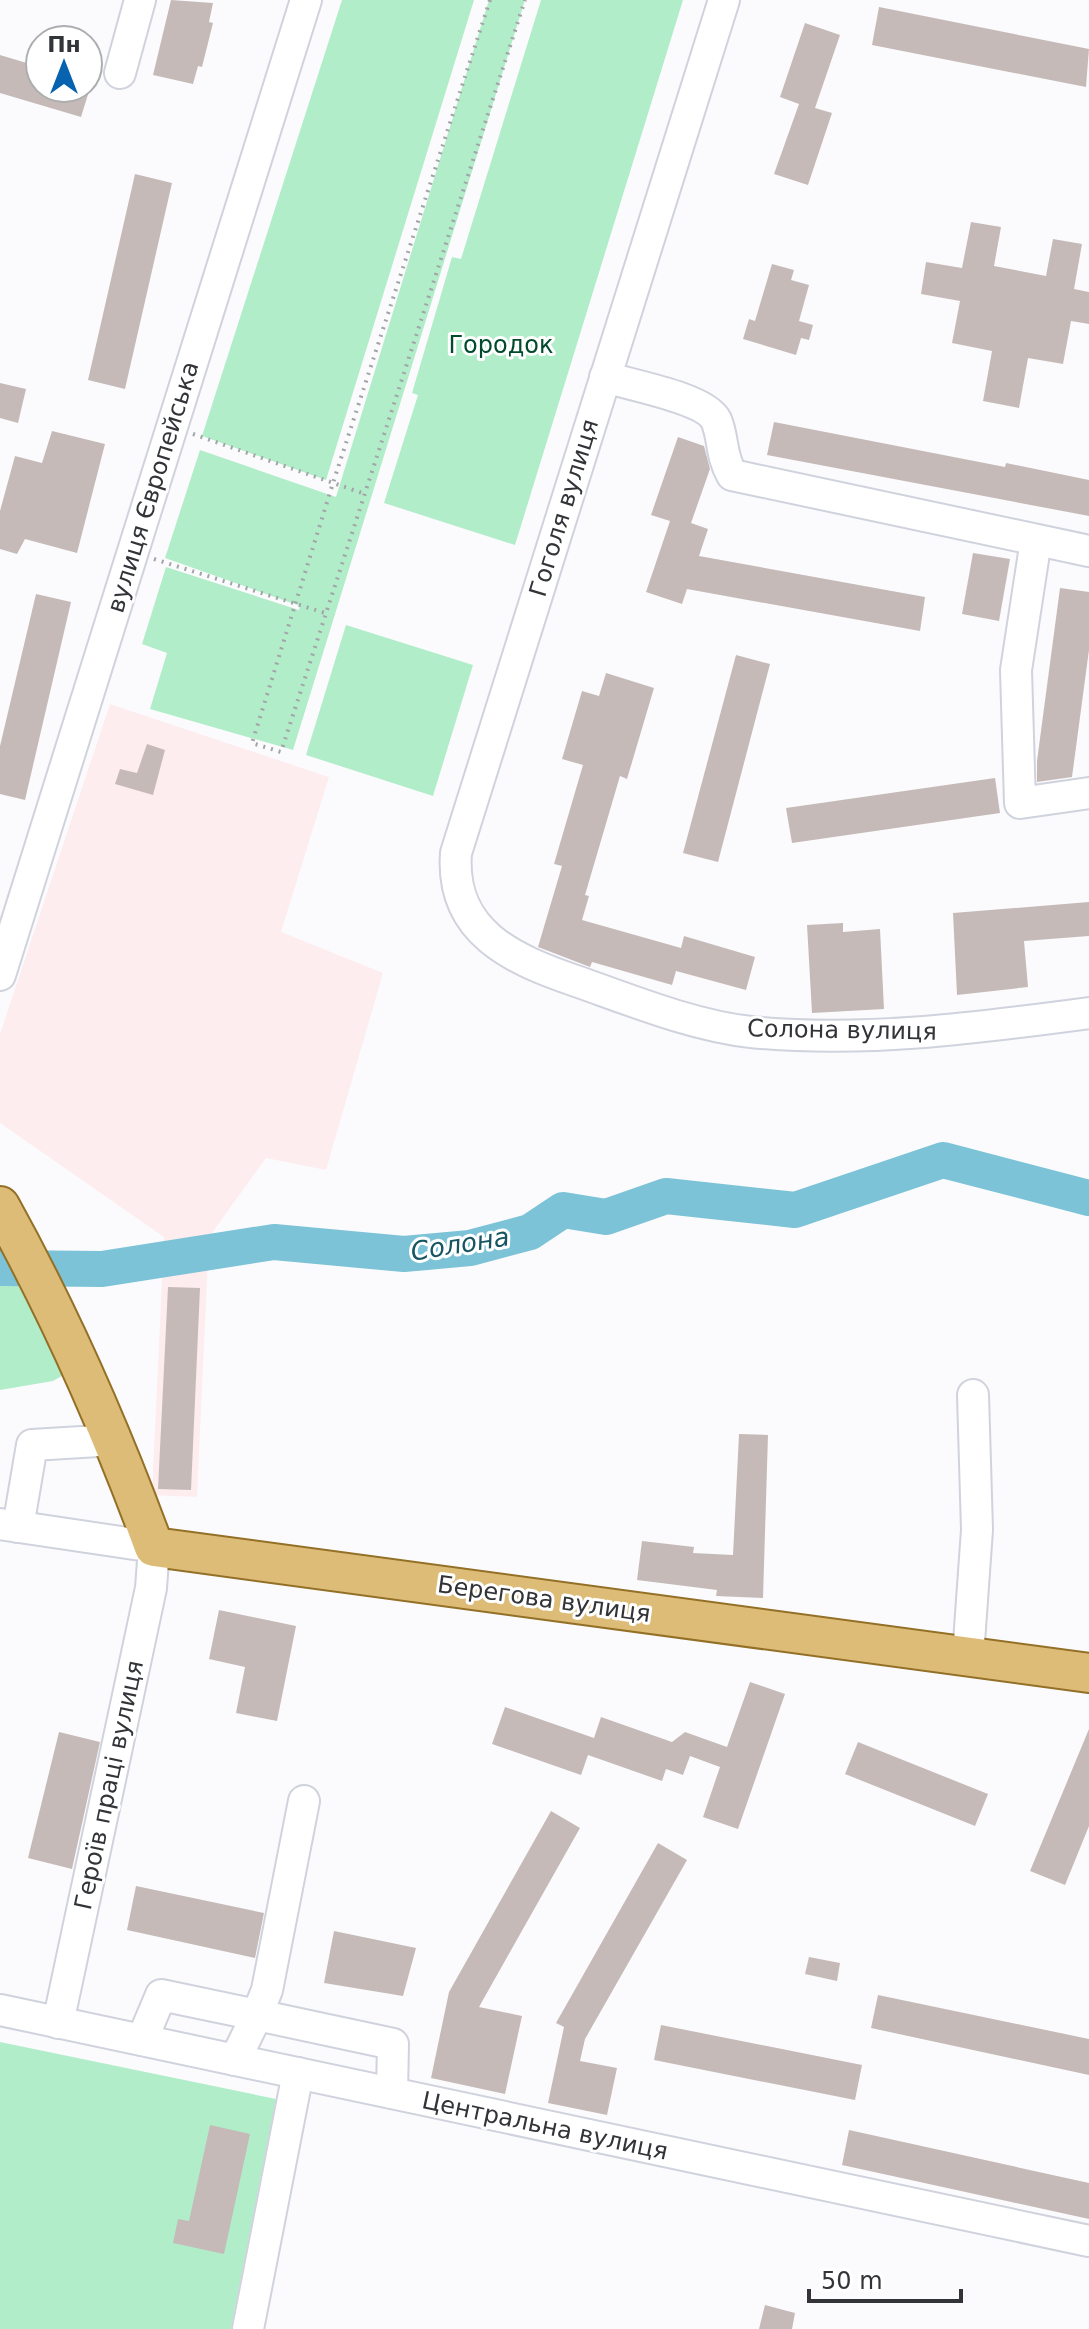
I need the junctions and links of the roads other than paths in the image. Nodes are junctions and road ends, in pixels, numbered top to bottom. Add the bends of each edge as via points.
1 (140, 0) edge
2 (306, 0) edge
3 (724, 0) edge
4 (120, 73) dead end
5 (605, 377) junction
6 (1036, 540) junction
7 (1089, 551) edge
8 (1089, 793) edge
9 (554, 974) joint
10 (0, 975) edge
11 (1089, 1013) edge
12 (1, 1207) edge
13 (973, 1395) dead end
14 (115, 1440) junction
15 (9, 1526) edge
16 (154, 1547) junction
17 (968, 1656) junction
18 (1089, 1673) edge
19 (304, 1801) dead end
20 (0, 2010) edge
21 (257, 2015) junction
22 (58, 2023) junction
23 (142, 2040) junction
24 (235, 2060) junction
25 (298, 2073) junction
26 (392, 2093) junction
27 (1089, 2241) edge
28 (248, 2329) edge

1 - 4 street
2 - 10 street, вулиця Європейська
3 - 5 street, Гоголя вулиця
5 - 6 street via 706,407 717,421 723,458 732,475
5 - 9 street, Гоголя вулиця via 456,853 457,889 467,915 505,951
6 - 7 street
6 - 8 street via 1016,670 1020,803
9 - 11 street, Солона вулиця via 649,1007 749,1032 955,1031
12 - 14 main road
13 - 17 street via 977,1530
14 - 15 street via 32,1445
14 - 16 main road
15 - 16 street, Берегова вулиця
16 - 17 main road, Берегова вулиця
16 - 22 street, Героїв праці вулиця via 151,1588
17 - 18 main road, Берегова вулиця
19 - 21 street via 267,1990
20 - 22 street, Центральна вулиця
21 - 23 street via 161,1995
21 - 24 street
21 - 26 street via 393,2044
22 - 23 street, Центральна вулиця
23 - 24 street, Центральна вулиця
24 - 25 street, Центральна вулиця
25 - 26 street, Центральна вулиця
25 - 28 street
26 - 27 street, Центральна вулиця

